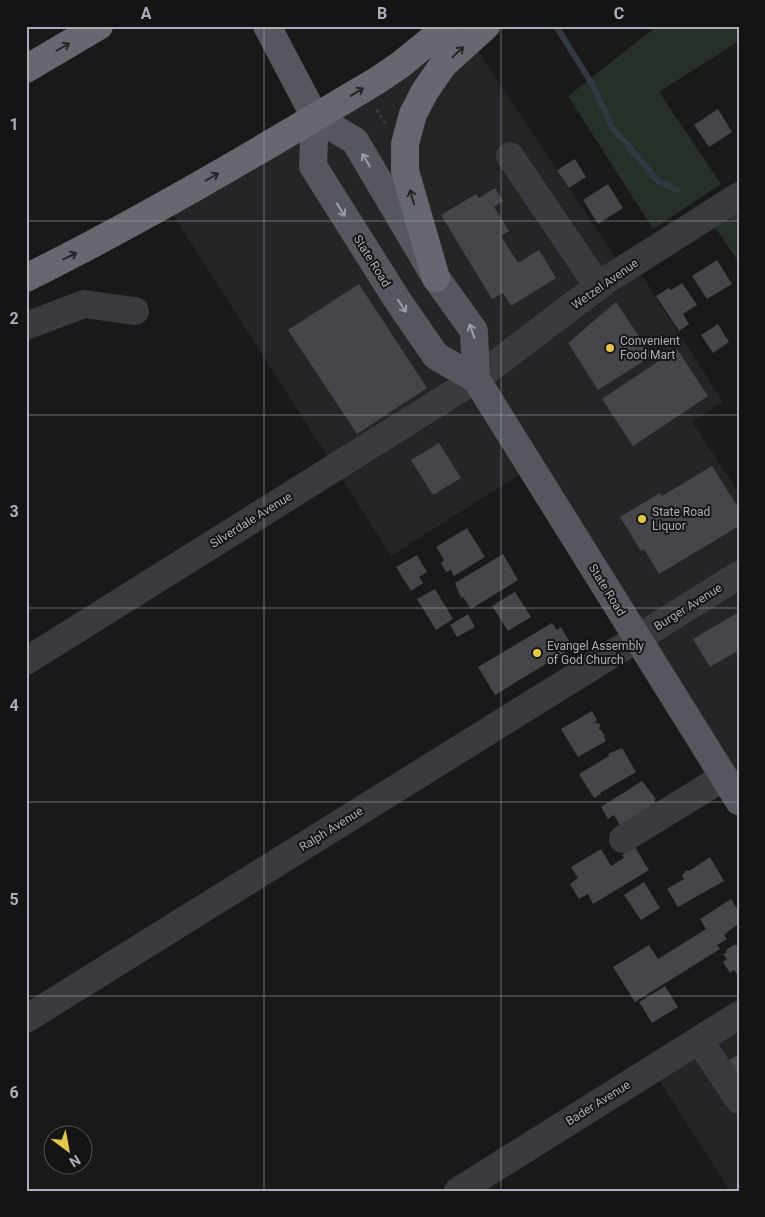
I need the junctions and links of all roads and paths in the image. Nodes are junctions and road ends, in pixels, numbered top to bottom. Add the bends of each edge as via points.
1 (99, 26) edge
2 (448, 26) edge
3 (486, 26) edge
4 (270, 33) edge
5 (26, 69) edge
6 (315, 117) junction
7 (510, 156) dead end
8 (739, 196) edge
9 (26, 278) edge
10 (436, 278) junction
11 (598, 286) junction
12 (135, 311) dead end
13 (26, 326) edge
14 (476, 379) junction
15 (739, 575) edge
16 (637, 638) junction
17 (26, 661) edge
18 (734, 790) edge
19 (623, 839) dead end
20 (739, 1015) edge
21 (26, 1019) edge
22 (699, 1040) junction
23 (739, 1100) edge
24 (458, 1191) edge

5 -> 1 highway
6 -> 2 highway via 400,65
10 -> 3 highway via 405,171 405,144 425,91 443,65
4 - 6 main road
9 -> 6 highway via 143,217
10 -> 6 main road, State Road via 355,141
6 -> 14 main road, State Road via 312,166 436,356
7 - 11 street
8 - 11 street, Wetzel Avenue
14 -> 10 main road, State Road via 474,331
11 - 14 street, Wetzel Avenue
12 - 13 street via 84,304
14 - 16 main road, State Road
14 - 17 street, Silverdale Avenue
15 - 16 street, Burger Avenue
16 - 18 main road, State Road
16 - 21 street, Ralph Avenue
18 - 19 street via 676,808
20 - 22 street, Bader Avenue
22 - 23 street
22 - 24 street, Bader Avenue

